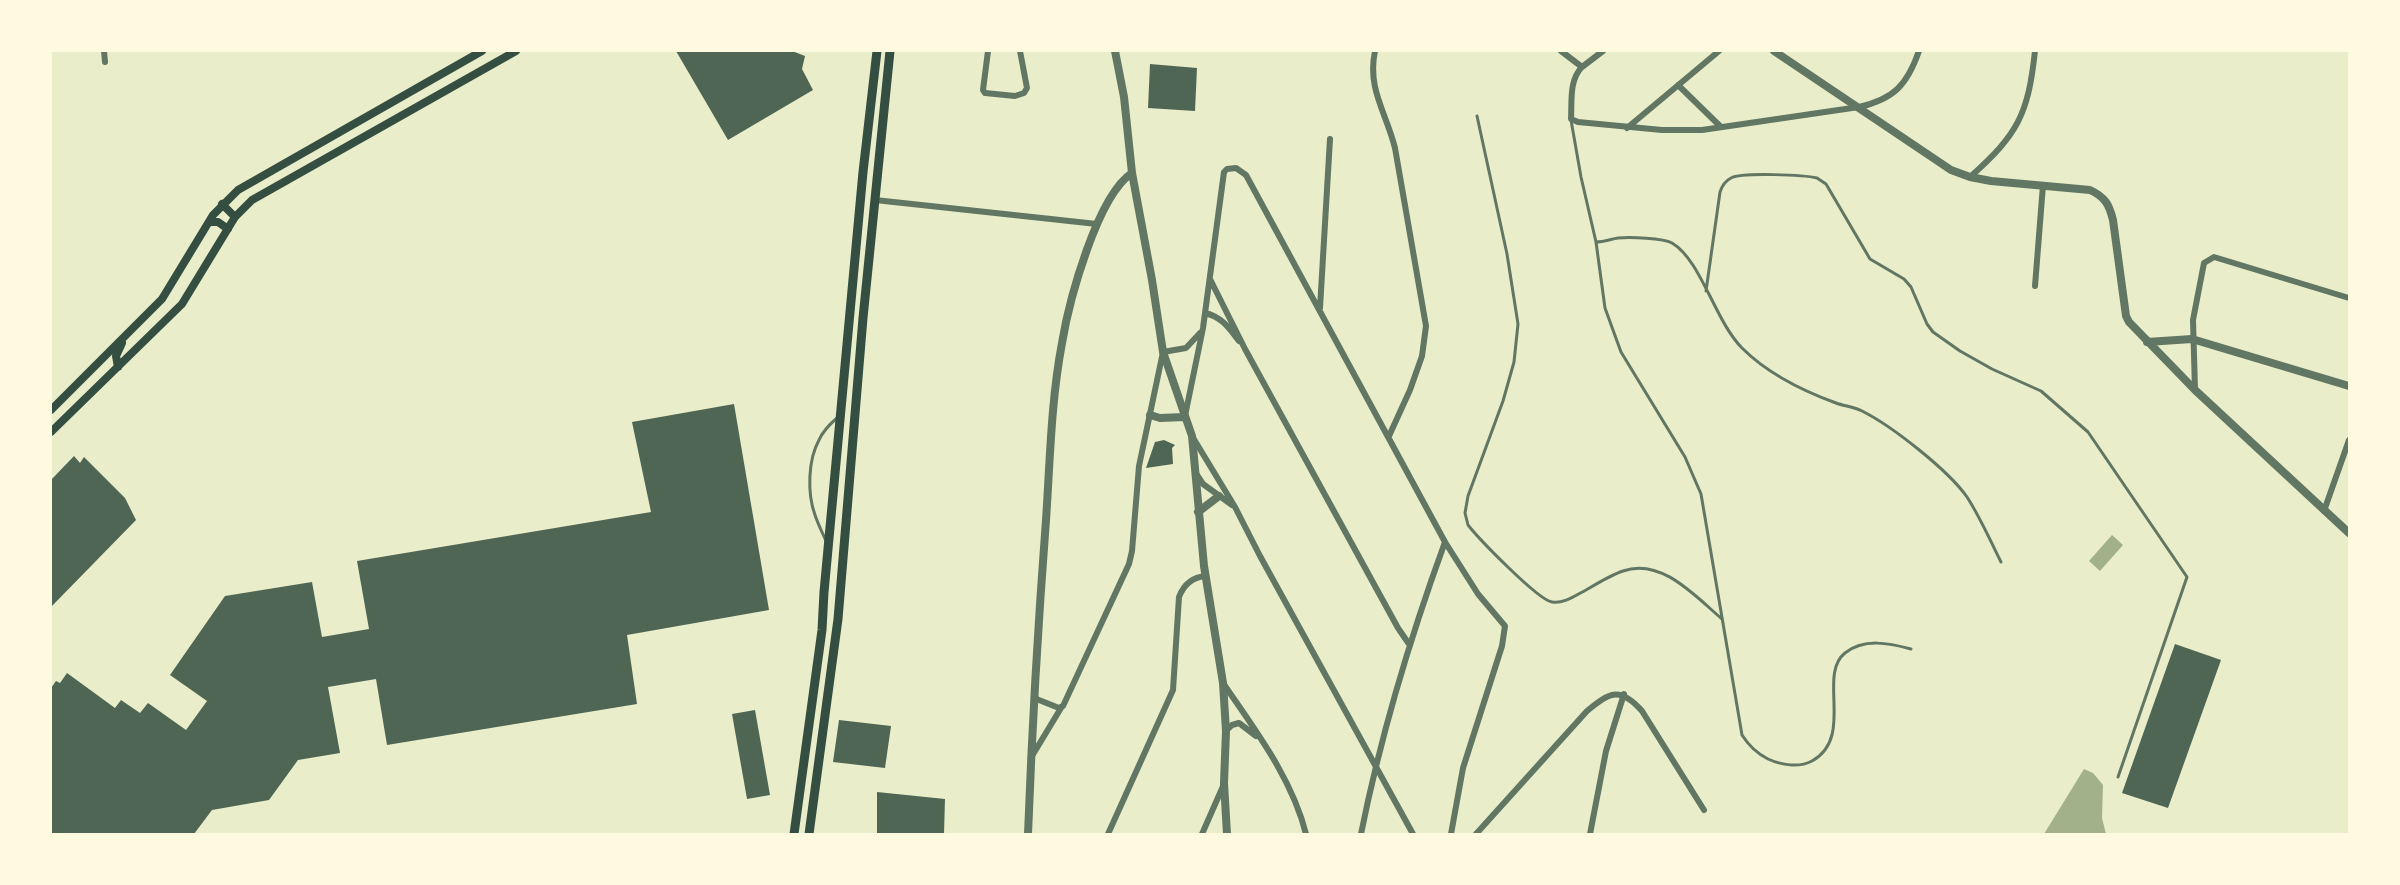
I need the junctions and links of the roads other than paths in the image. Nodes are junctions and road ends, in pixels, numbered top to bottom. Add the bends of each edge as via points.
1 (104, 51) edge
2 (482, 51) edge
3 (516, 51) edge
4 (877, 51) edge
5 (890, 51) edge
6 (988, 51) edge
7 (1020, 51) edge
8 (1115, 51) edge
9 (1375, 51) edge
10 (1561, 51) edge
11 (1603, 51) edge
12 (1719, 51) edge
13 (1774, 51) edge
14 (1919, 51) edge
15 (2034, 51) edge
16 (105, 63) dead end
17 (1582, 67) junction
18 (1678, 86) junction
19 (1859, 107) junction
20 (1477, 116) dead end
21 (1571, 119) junction
22 (1720, 127) junction
23 (1627, 128) junction
24 (1330, 139) dead end
25 (1132, 173) junction
26 (1970, 177) junction
27 (2043, 185) junction
28 (875, 200) junction
29 (222, 204) junction
30 (236, 217) junction
31 (209, 222) junction
32 (1097, 224) junction
33 (228, 229) junction
34 (1596, 242) junction
35 (1209, 277) junction
36 (2035, 286) dead end
37 (1706, 291) junction
38 (2349, 298) edge
39 (1320, 309) junction
40 (1205, 313) junction
41 (1203, 327) junction
42 (133, 329) junction
43 (2192, 339) junction
44 (2147, 342) junction
45 (1186, 348) junction
46 (1245, 349) junction
47 (1163, 352) junction
48 (1197, 367) junction
49 (118, 368) junction
50 (2349, 387) edge
51 (2196, 390) junction
52 (51, 410) edge
53 (841, 414) junction
54 (1150, 415) junction
55 (1185, 417) junction
56 (51, 432) edge
57 (1192, 436) junction
58 (1389, 436) junction
59 (2349, 440) edge
60 (1194, 466) junction
61 (1219, 495) junction
62 (1235, 507) junction
63 (2324, 511) junction
64 (1198, 512) junction
65 (2349, 533) edge
66 (1445, 542) junction
67 (828, 548) junction
68 (2001, 562) dead end
69 (1206, 576) junction
70 (1724, 620) junction
71 (1409, 644) junction
72 (1911, 649) dead end
73 (1223, 683) junction
74 (1624, 694) junction
75 (1034, 698) junction
76 (1061, 708) junction
77 (1226, 731) junction
78 (1270, 752) junction
79 (1031, 757) junction
80 (1375, 765) junction
81 (2118, 777) dead end
82 (1224, 783) junction
83 (1704, 810) dead end
84 (794, 834) edge
85 (809, 834) edge
86 (1028, 834) edge
87 (1108, 834) edge
88 (1202, 834) edge
89 (1227, 834) edge
90 (1306, 834) edge
91 (1361, 834) edge
92 (1413, 834) edge
93 (1451, 834) edge
94 (1476, 834) edge
95 (1590, 834) edge

1 - 16 street
2 - 29 main road via 252,181
3 - 30 main road via 266,191
4 - 53 main road
5 - 28 main road
6 - 7 street via 983,90 1015,96 1026,88
8 - 25 street
9 - 58 street via 1374,91 1389,122 1395,148 1426,326 1422,356
10 - 17 street
11 - 17 street
12 - 18 street
13 - 19 street
14 - 19 street via 1895,92 1881,102
15 - 26 street via 2030,89 2020,119 2006,143
17 - 21 street via 1573,81
18 - 22 street
18 - 23 street
19 - 22 street
19 - 26 street via 1934,160
20 - 70 lane via 1518,324 1514,362 1503,400 1468,496 1468,525 1546,600 1566,600 1623,571 1648,569 1666,574
21 - 23 street
21 - 34 lane
22 - 23 street via 1671,131
24 - 39 street
25 - 32 street via 1117,186
25 - 47 street
26 - 27 street
27 - 36 street
27 - 44 street via 2090,190 2109,205 2126,316
28 - 32 street
28 - 85 main road via 838,619
29 - 30 main road
29 - 31 main road
30 - 33 main road
31 - 33 main road via 219,222
31 - 42 main road via 167,293
32 - 75 street via 1061,345
33 - 49 main road via 182,304
34 - 37 lane via 1617,238 1669,241 1686,252
34 - 70 lane via 1605,308 1621,352 1685,457 1701,494
35 - 39 street via 1224,172 1236,168 1246,175
35 - 40 street
35 - 46 street
37 - 68 lane via 1740,346 1753,358 1787,380 1881,422 1946,475 1977,513
37 - 81 lane via 1724,183 1736,176 1751,175 1817,178 1832,192 1870,259 1911,287 1933,332 1984,365 2041,391 2088,432 2187,577
38 - 43 street via 2214,257 2204,263
39 - 58 street
40 - 41 street
40 - 46 street via 1217,316
41 - 45 street
41 - 48 street
42 - 49 main road via 118,350
42 - 52 main road
43 - 44 street
43 - 50 street
43 - 51 street
44 - 51 street
45 - 47 street
45 - 48 street
46 - 71 street
47 - 54 street
47 - 55 street
48 - 55 street
49 - 56 main road
51 - 63 street
53 - 67 main road
53 - 67 lane via 818,440 812,465 811,498
54 - 55 street
54 - 76 street via 1139,466 1129,564
55 - 57 street
57 - 60 street
57 - 62 street
58 - 66 street
59 - 63 street
60 - 61 street via 1203,484
60 - 64 street
61 - 62 street
61 - 64 street
62 - 80 street
63 - 65 street
64 - 69 street
66 - 71 street
66 - 93 street via 1478,594 1505,626 1463,768
67 - 84 main road via 822,630
69 - 73 street
69 - 87 street via 1195,577 1182,589 1173,690
70 - 72 lane via 1742,735 1756,752 1780,763 1807,764 1825,751 1834,730 1834,680 1838,661 1845,653 1875,643
71 - 80 street
73 - 77 street
73 - 78 street
74 - 83 street via 1642,711
74 - 94 street via 1604,697 1587,711
74 - 95 street via 1606,751
75 - 76 street
75 - 79 street
76 - 79 street
77 - 78 street via 1239,723 1251,730
77 - 82 street
78 - 90 street
79 - 86 street
80 - 91 street
80 - 92 street
82 - 88 street
82 - 89 street

